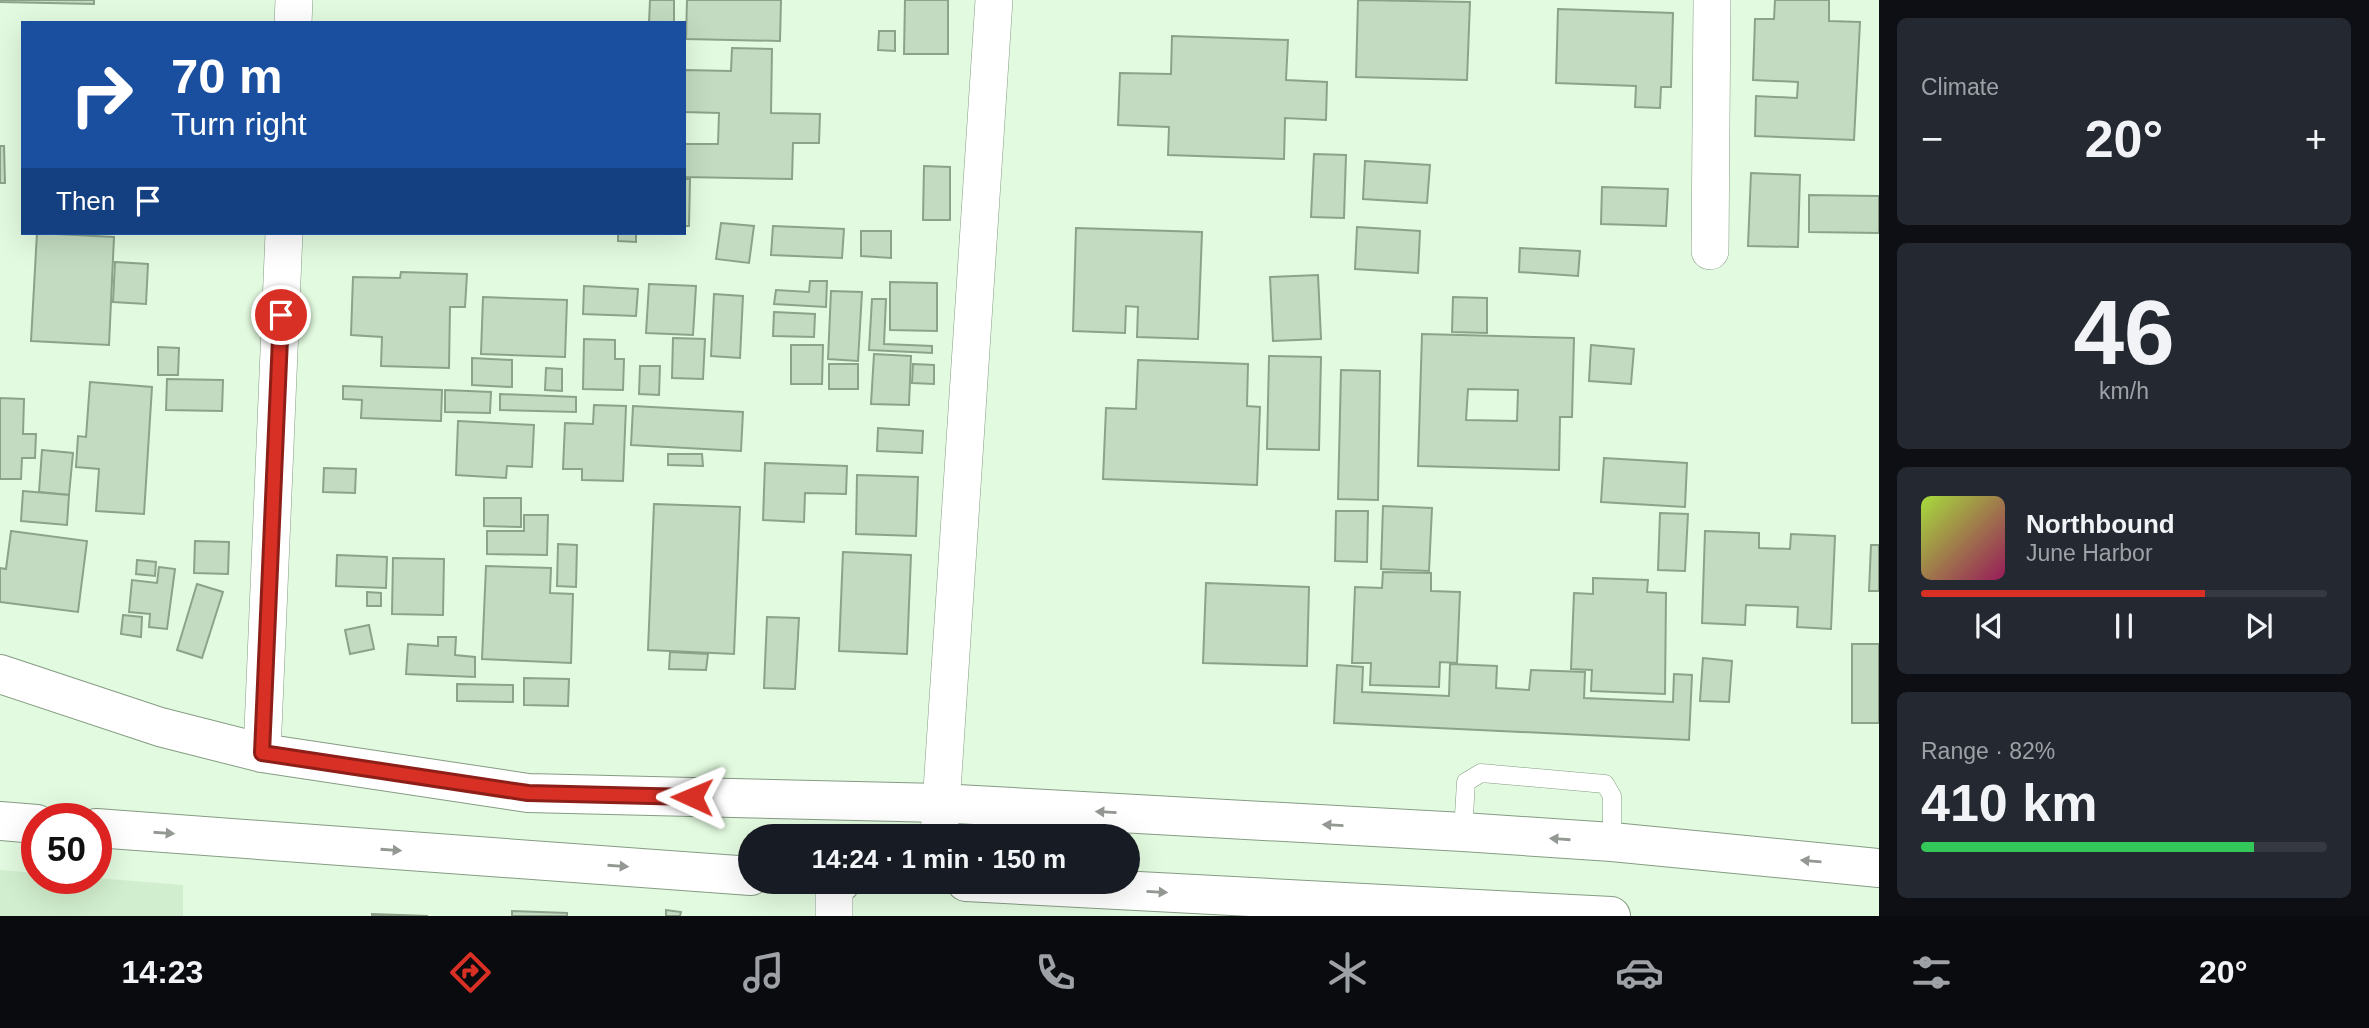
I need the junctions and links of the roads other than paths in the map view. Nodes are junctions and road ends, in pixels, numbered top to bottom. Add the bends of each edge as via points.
1 (295, 0) edge
2 (994, 0) edge
3 (1712, 0) edge
4 (293, 21) edge
5 (284, 235) edge
6 (1710, 251) dead end
7 (0, 674) edge
8 (262, 753) junction
9 (939, 820) edge
10 (0, 821) edge
11 (21, 823) edge
12 (112, 829) edge
13 (1464, 832) junction
14 (1612, 842) junction
15 (1879, 868) edge
16 (738, 875) edge
17 (1140, 891) edge
18 (834, 894) edge
19 (1598, 915) edge
20 (834, 916) edge

1 - 4 street
2 - 9 street
3 - 6 street
5 - 8 street
7 - 8 main road via 160,727
8 - 9 main road via 528,793
13 -> 9 main road
10 - 11 main road
12 -> 16 main road
14 -> 13 main road
13 - 14 lane via 1466,782 1481,773 1605,785 1612,796
15 -> 14 main road
17 -> 19 main road
18 - 20 street

